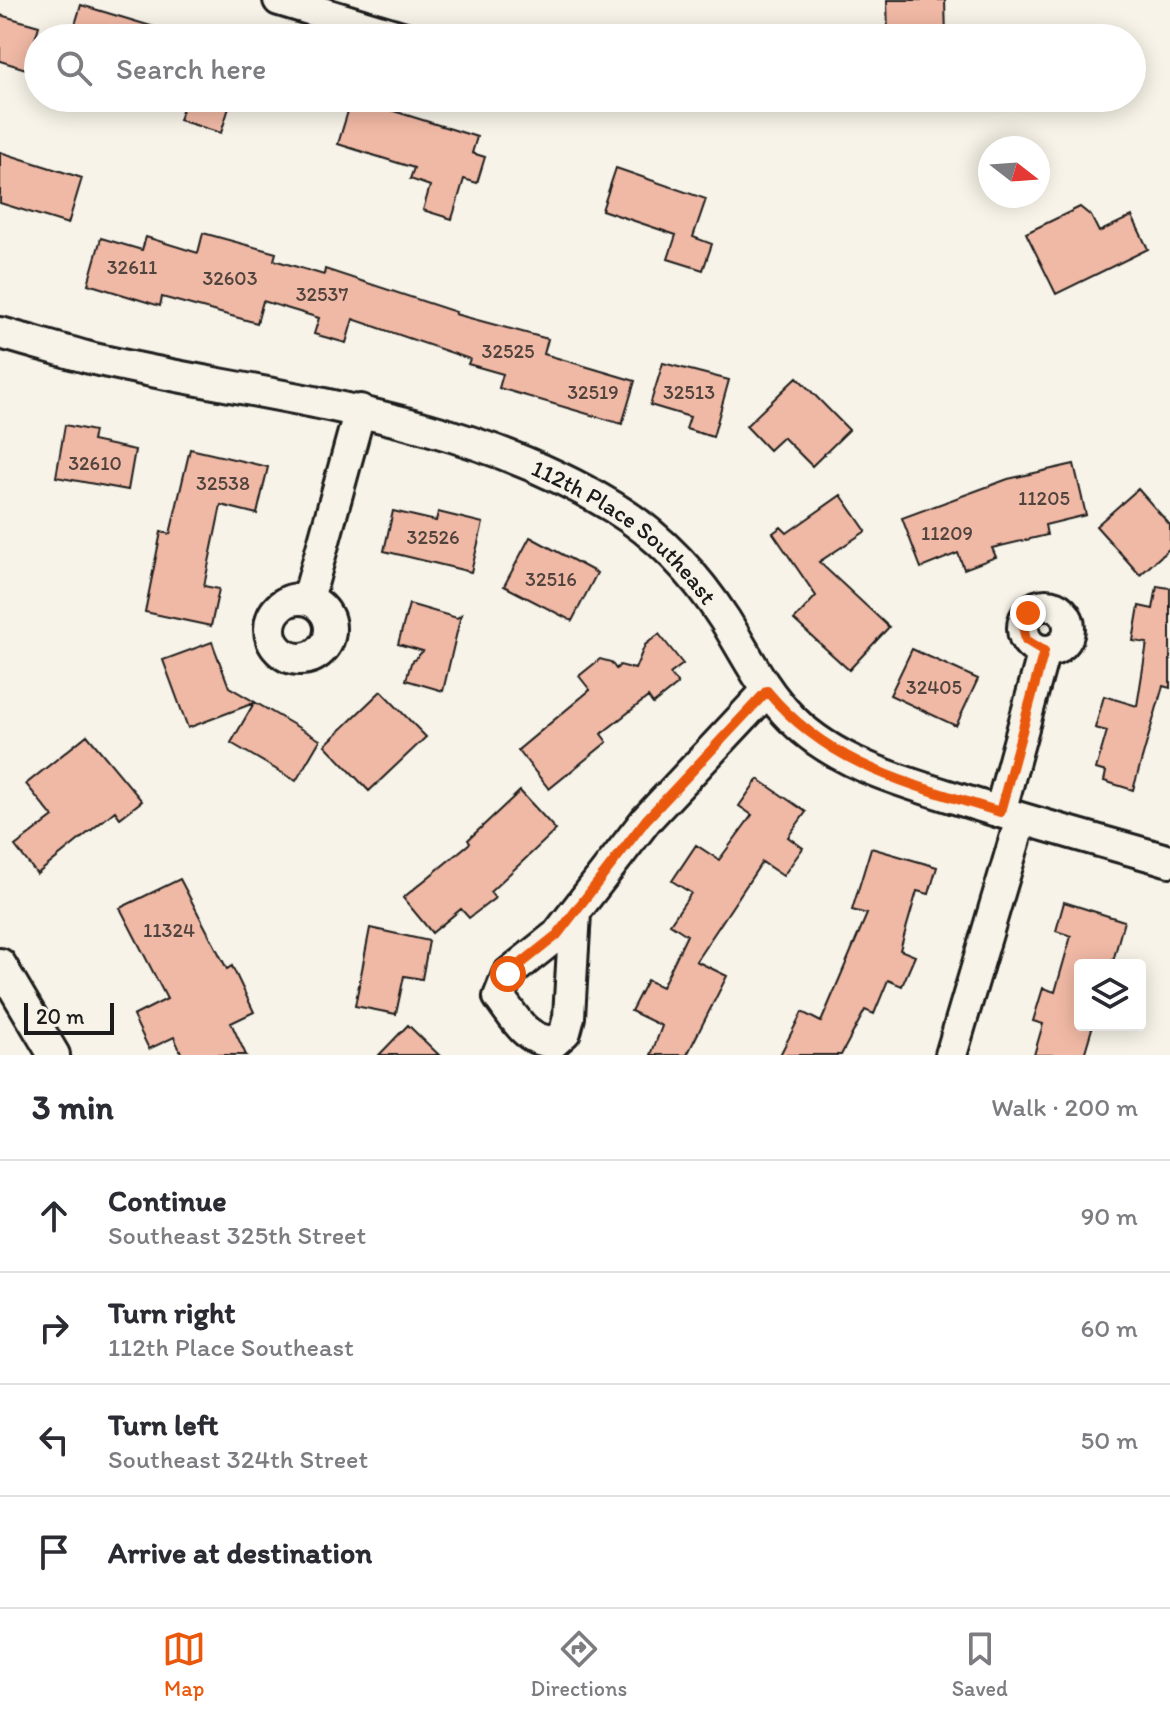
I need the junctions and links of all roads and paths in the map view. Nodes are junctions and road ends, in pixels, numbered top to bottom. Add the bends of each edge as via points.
1 (279, 0) edge
2 (343, 9) edge
3 (375, 24) edge
4 (0, 333) edge
5 (360, 410) junction
6 (308, 599) dead end
7 (1044, 651) dead end
8 (767, 691) junction
9 (1010, 815) junction
10 (1170, 861) edge
11 (575, 913) dead end
12 (0, 964) edge
13 (54, 1055) edge
14 (951, 1055) edge

1 - 2 street
2 - 3 street
4 - 5 street, 112th Place Southeast via 91,358
5 - 6 street
5 - 8 street, 112th Place Southeast via 533,466 631,519 695,579
7 - 9 street
8 - 9 street, 112th Place Southeast via 796,723 853,760
8 - 11 street via 646,820
9 - 10 street, 112th Place Southeast
9 - 14 street
12 - 13 street

